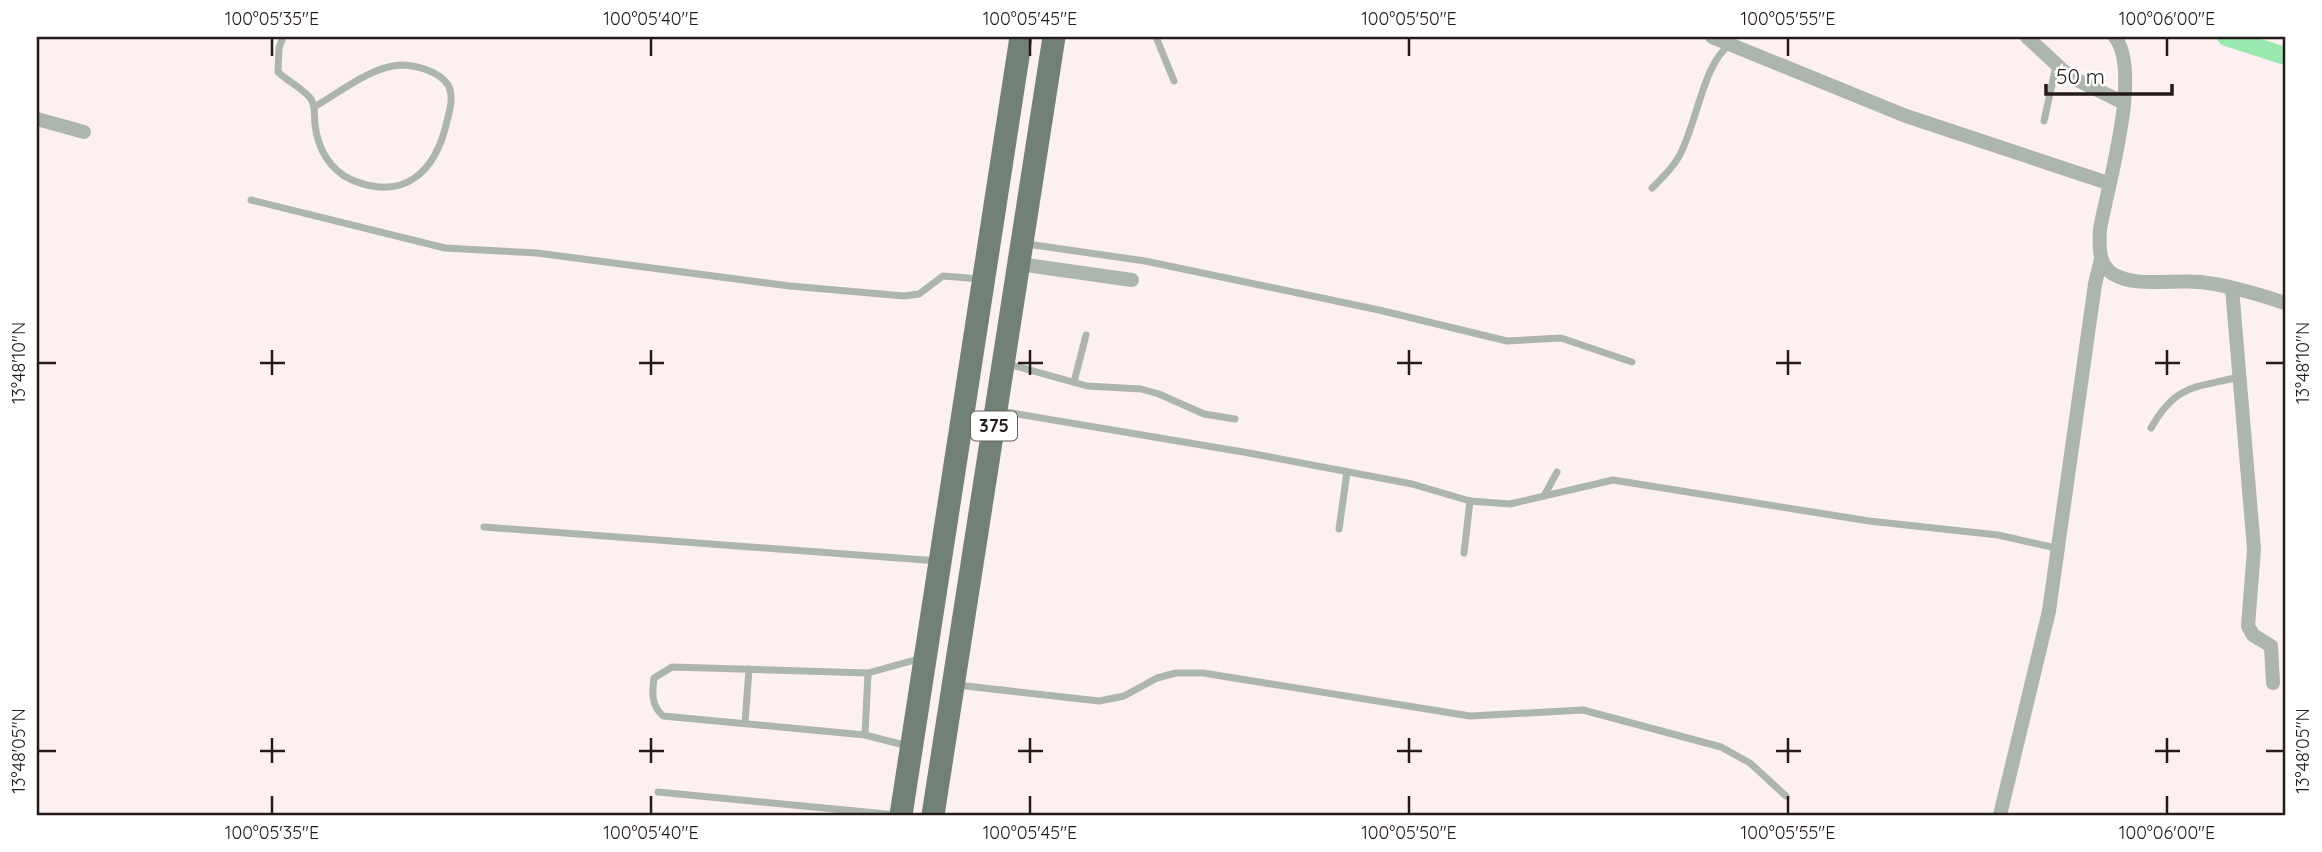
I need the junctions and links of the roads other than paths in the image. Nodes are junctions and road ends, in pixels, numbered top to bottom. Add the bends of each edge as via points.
1 (283, 37) edge
2 (1021, 37) edge
3 (1055, 37) edge
4 (1156, 37) edge
5 (1712, 37) edge
6 (2027, 37) edge
7 (2115, 37) edge
8 (1732, 44) junction
9 (2056, 65) junction
10 (1174, 81) dead end
11 (2124, 103) junction
12 (314, 107) junction
13 (37, 119) edge
14 (2044, 121) dead end
15 (84, 132) dead end
16 (2108, 183) junction
17 (1652, 188) dead end
18 (251, 200) dead end
19 (1021, 253) junction
20 (2101, 259) junction
21 (984, 280) junction
22 (1132, 280) dead end
23 (2232, 288) junction
24 (2285, 303) edge
25 (1087, 335) dead end
26 (1632, 362) dead end
27 (1004, 363) junction
28 (2239, 377) junction
29 (1074, 382) junction
30 (996, 410) junction
31 (1235, 419) dead end
32 (2151, 428) dead end
33 (956, 461) junction
34 (988, 464) junction
35 (1347, 472) junction
36 (1557, 472) dead end
37 (1544, 496) junction
38 (1470, 501) junction
39 (485, 527) dead end
40 (1339, 529) dead end
41 (2056, 548) junction
42 (1464, 553) dead end
43 (939, 561) junction
44 (924, 657) junction
45 (749, 669) junction
46 (868, 673) junction
47 (2273, 683) dead end
48 (953, 684) junction
49 (745, 723) junction
50 (865, 735) junction
51 (912, 747) junction
52 (658, 792) dead end
53 (1786, 796) dead end
54 (901, 815) edge
55 (933, 815) edge
56 (2000, 815) edge

1 - 12 lane via 278,72 309,96
2 - 21 main road, 375
3 - 19 main road, 375
4 - 10 lane
5 - 8 street
6 - 9 street
7 - 11 street via 2127,75
8 - 16 street via 1861,99
8 - 17 lane via 1722,49 1713,65 1678,158
9 - 11 street via 2090,89
9 - 14 lane
11 - 16 street
12 - 12 lane via 323,154 332,167 352,180 385,187 410,182 430,166 442,146 452,101 448,86 438,75 399,65 377,71
13 - 15 street
16 - 20 street via 2100,229
18 - 21 lane via 445,248 537,253 790,286 904,296 919,294 943,276
19 - 22 street
19 - 26 lane via 1145,261 1507,341 1561,338
19 - 27 main road, 375
20 - 23 street via 2114,274 2136,280
20 - 41 street
21 - 33 main road, 375
23 - 24 street
23 - 28 street
25 - 29 lane
27 - 29 lane
27 - 30 main road, 375
28 - 32 lane via 2183,391 2168,401
28 - 47 street via 2254,550 2248,626 2253,635 2271,646
29 - 31 lane via 1140,389 1204,414
30 - 34 main road, 375
30 - 35 lane
33 - 34 main road
33 - 43 main road, 375
34 - 48 main road, 375
35 - 38 lane
35 - 40 lane
36 - 37 lane
37 - 38 lane via 1510,504
37 - 41 lane via 1614,480 1869,521 1998,535
38 - 42 lane
39 - 43 lane
41 - 56 street via 2049,611
43 - 44 main road, 375
44 - 46 lane
44 - 51 main road, 375
45 - 46 lane
45 - 49 lane
45 - 49 lane via 672,667 654,678 652,691 653,703 663,716
46 - 50 lane
48 - 53 lane via 1099,701 1166,676 1203,673 1470,716 1583,710 1721,747 1750,762
48 - 55 main road, 375
49 - 50 lane
50 - 51 lane
51 - 54 main road, 375
52 - 54 lane

